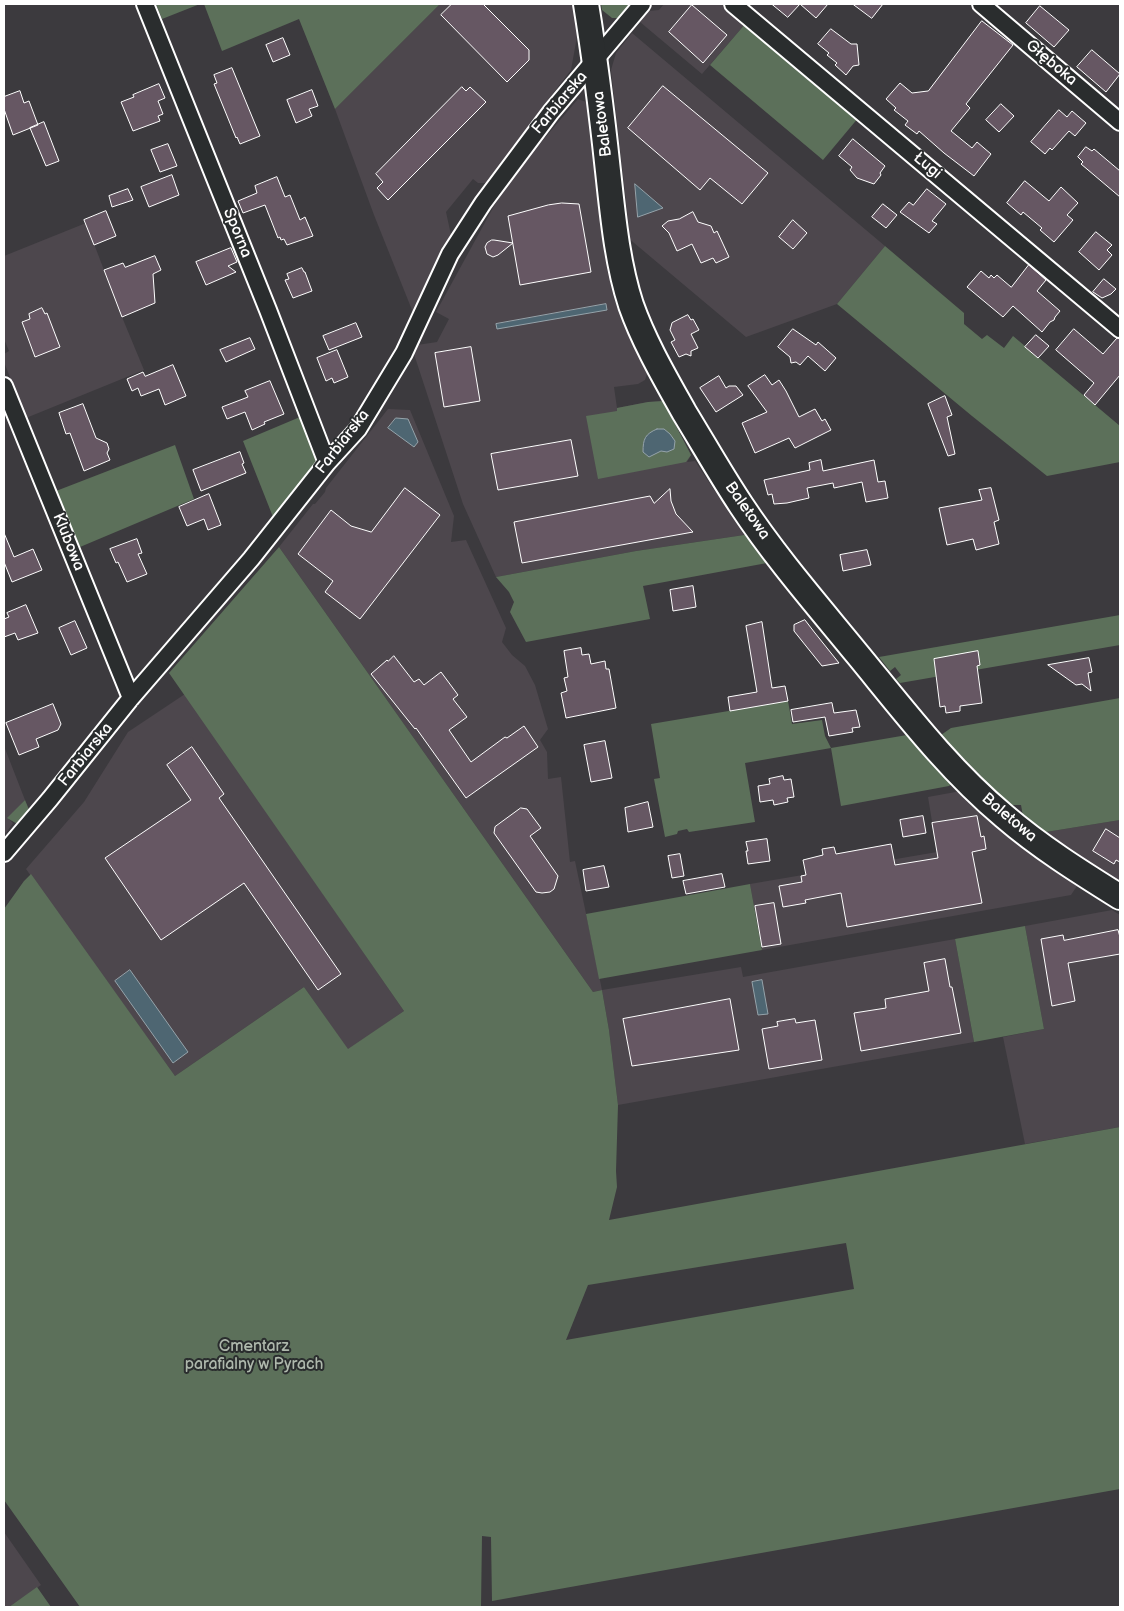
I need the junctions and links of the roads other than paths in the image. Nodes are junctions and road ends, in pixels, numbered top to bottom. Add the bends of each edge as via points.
1 (145, 4) edge
2 (586, 4) edge
3 (642, 4) edge
4 (734, 4) edge
5 (981, 4) edge
6 (595, 60) junction
7 (1120, 122) edge
8 (1120, 328) edge
9 (4, 386) edge
10 (327, 463) junction
11 (131, 698) junction
12 (4, 853) edge
13 (1120, 896) edge

1 - 10 street, Sporna
2 - 6 street, Baletowa
3 - 6 street, Farbiarska
4 - 8 street, Ługi
5 - 7 street, Głęboka
6 - 10 street, Farbiarska via 551,112 483,203 450,254 394,370 358,429
6 - 13 street, Baletowa via 615,230 632,308 672,390 724,478 759,531 946,762 1021,831 1062,861
9 - 11 street, Klubowa
10 - 11 street, Farbiarska via 251,559
11 - 12 street, Farbiarska

